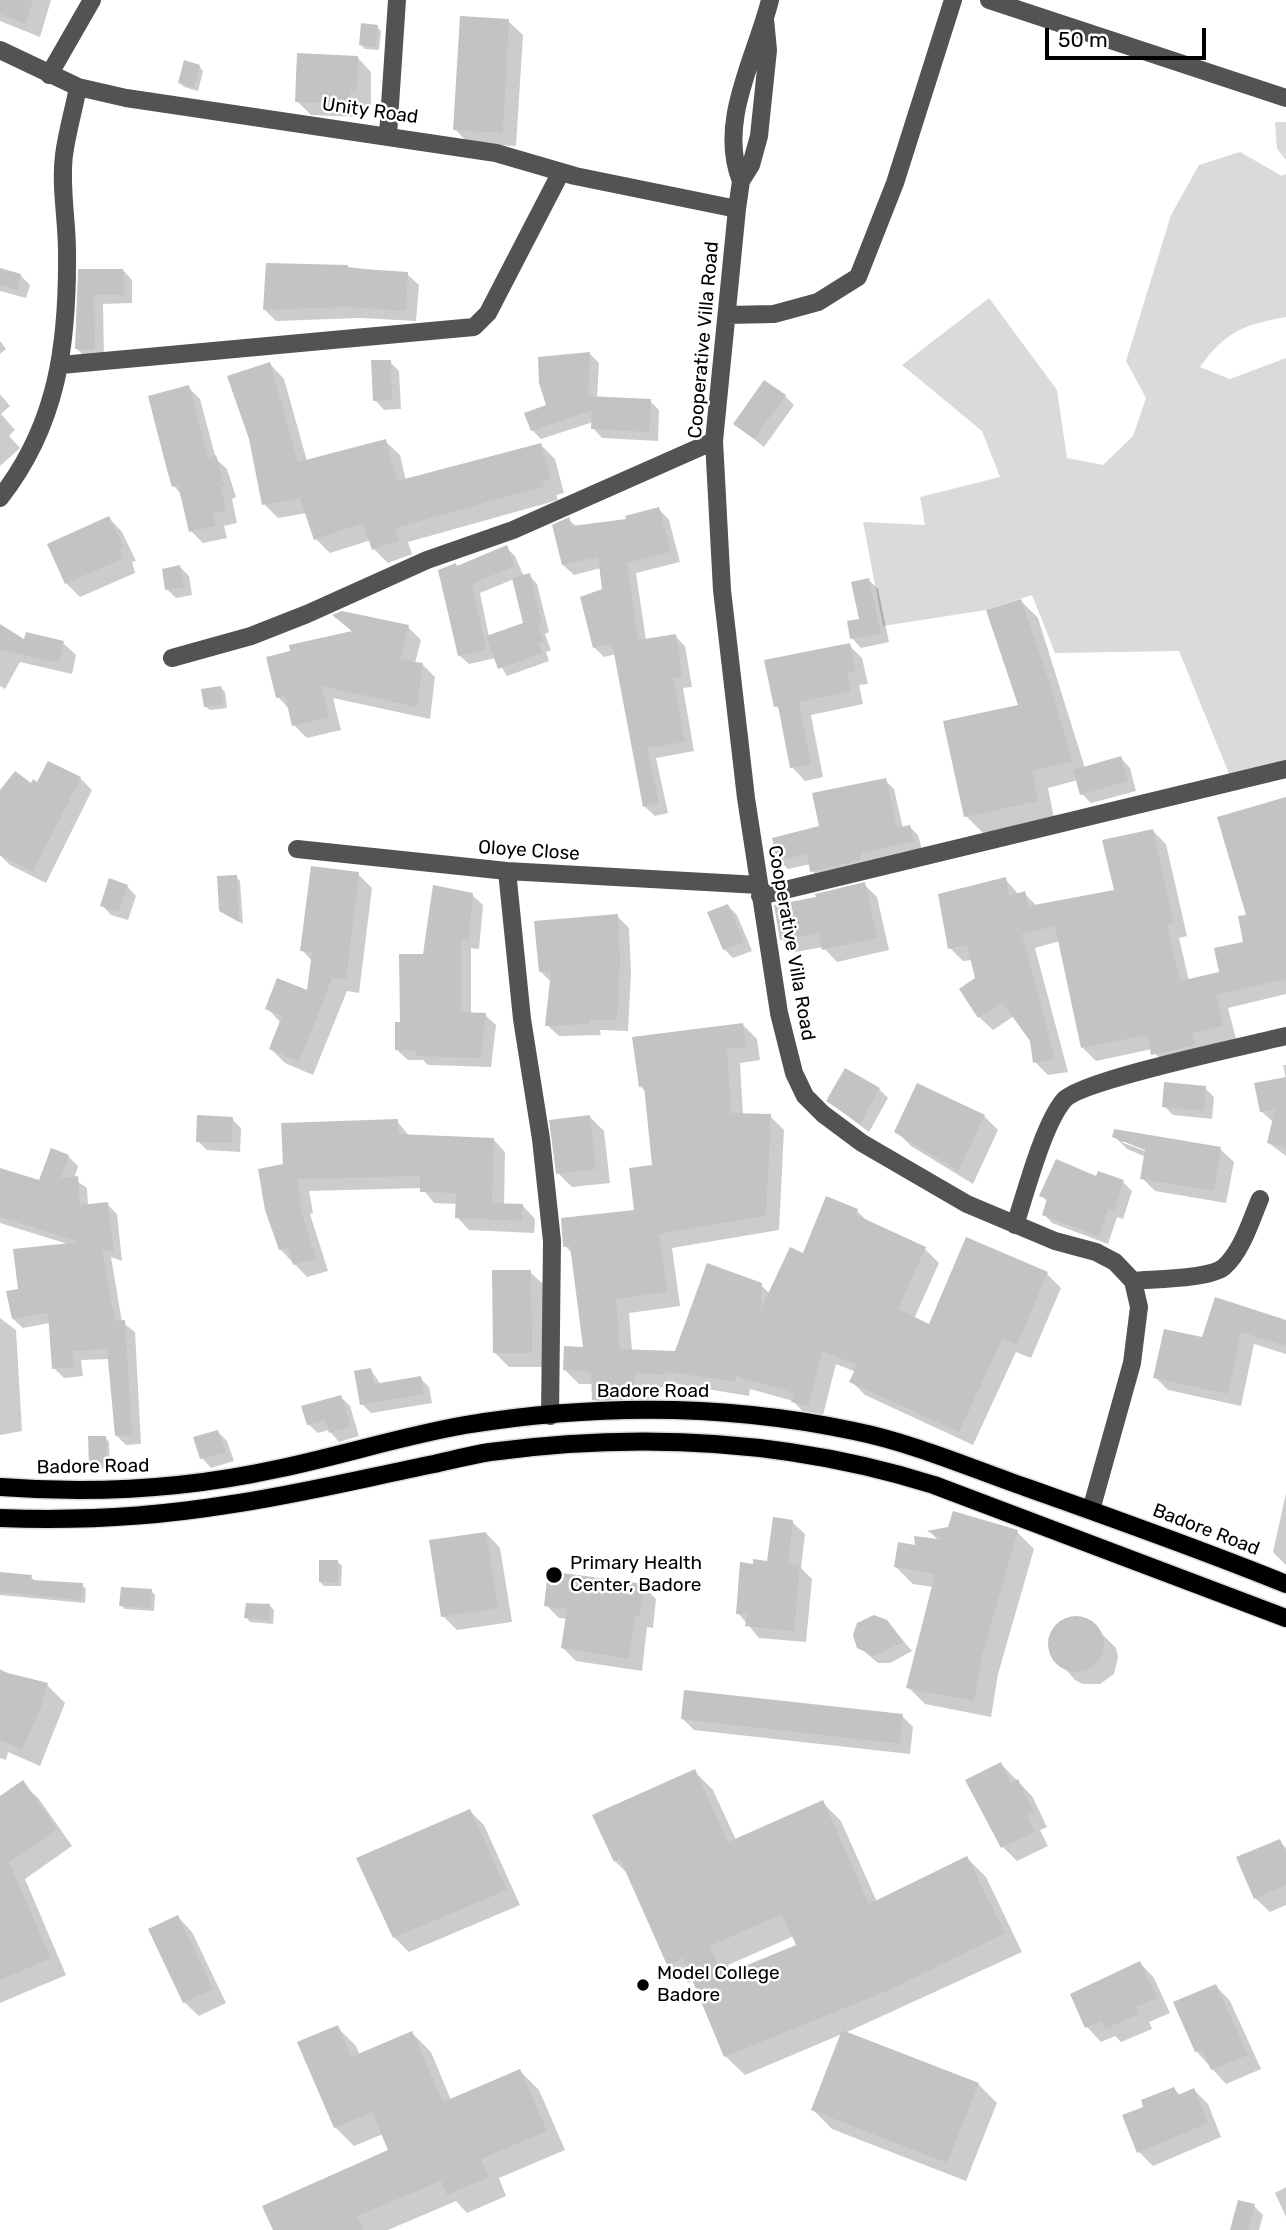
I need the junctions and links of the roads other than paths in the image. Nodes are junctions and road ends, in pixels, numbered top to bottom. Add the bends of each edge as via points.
1 (92, 0) edge
2 (397, 0) edge
3 (770, 0) edge
4 (953, 0) edge
5 (989, 0) edge
6 (765, 19) junction
7 (0, 50) edge
8 (49, 75) junction
9 (78, 87) junction
10 (1286, 98) edge
11 (388, 135) junction
12 (561, 172) junction
13 (741, 181) junction
14 (737, 209) junction
15 (727, 315) junction
16 (61, 365) junction
17 (714, 441) junction
18 (0, 498) edge
19 (172, 658) dead end
20 (1286, 769) edge
21 (297, 849) dead end
22 (506, 871) junction
23 (760, 891) junction
24 (1286, 1036) edge
25 (1260, 1199) dead end
26 (1015, 1225) junction
27 (1133, 1281) junction
28 (550, 1416) junction
29 (912, 1447) junction
30 (904, 1476) junction
31 (0, 1488) edge
32 (1091, 1510) junction
33 (0, 1518) edge
34 (1286, 1584) edge
35 (1286, 1618) edge

1 - 8 street
2 - 11 street
3 - 6 street, Cooperative Villa Road
4 - 15 street via 895,184 858,276 818,302 774,314
5 - 10 street
6 - 13 street, Cooperative Villa Road via 768,50 760,136
6 - 13 street, Cooperative Villa Road via 746,71 734,130
7 - 8 street, Unity Road
8 - 9 street, Unity Road
9 - 11 street, Unity Road via 179,107
9 - 16 street via 64,155 67,262
11 - 12 street, Unity Road via 496,153
12 - 14 street, Unity Road
12 - 16 street via 488,313 474,327
13 - 14 street, Cooperative Villa Road
14 - 15 street, Cooperative Villa Road
15 - 17 street, Cooperative Villa Road
16 - 18 street via 39,437
17 - 19 street via 307,614 251,636
17 - 23 street, Cooperative Villa Road via 722,590
20 - 23 street, Oloye Close
21 - 22 street, Oloye Close
22 - 23 street, Oloye Close
22 - 28 street via 552,1241
23 - 26 street, Cooperative Villa Road via 779,1013 794,1073 805,1096 862,1143 967,1204
24 - 26 street via 1072,1093 1052,1120
25 - 27 street via 1243,1239 1222,1269
26 - 27 street, Cooperative Villa Road via 1096,1252 1115,1262
27 - 32 street via 1139,1307 1132,1363
28 - 29 main road, Badore Road via 661,1409 721,1413 856,1432
28 - 31 main road, Badore Road via 464,1426 276,1470 187,1484 97,1490
29 - 30 main road
29 - 32 main road, Badore Road
30 - 33 main road via 764,1447 592,1443 486,1452 215,1507 105,1518
30 - 35 main road
32 - 34 main road, Badore Road

